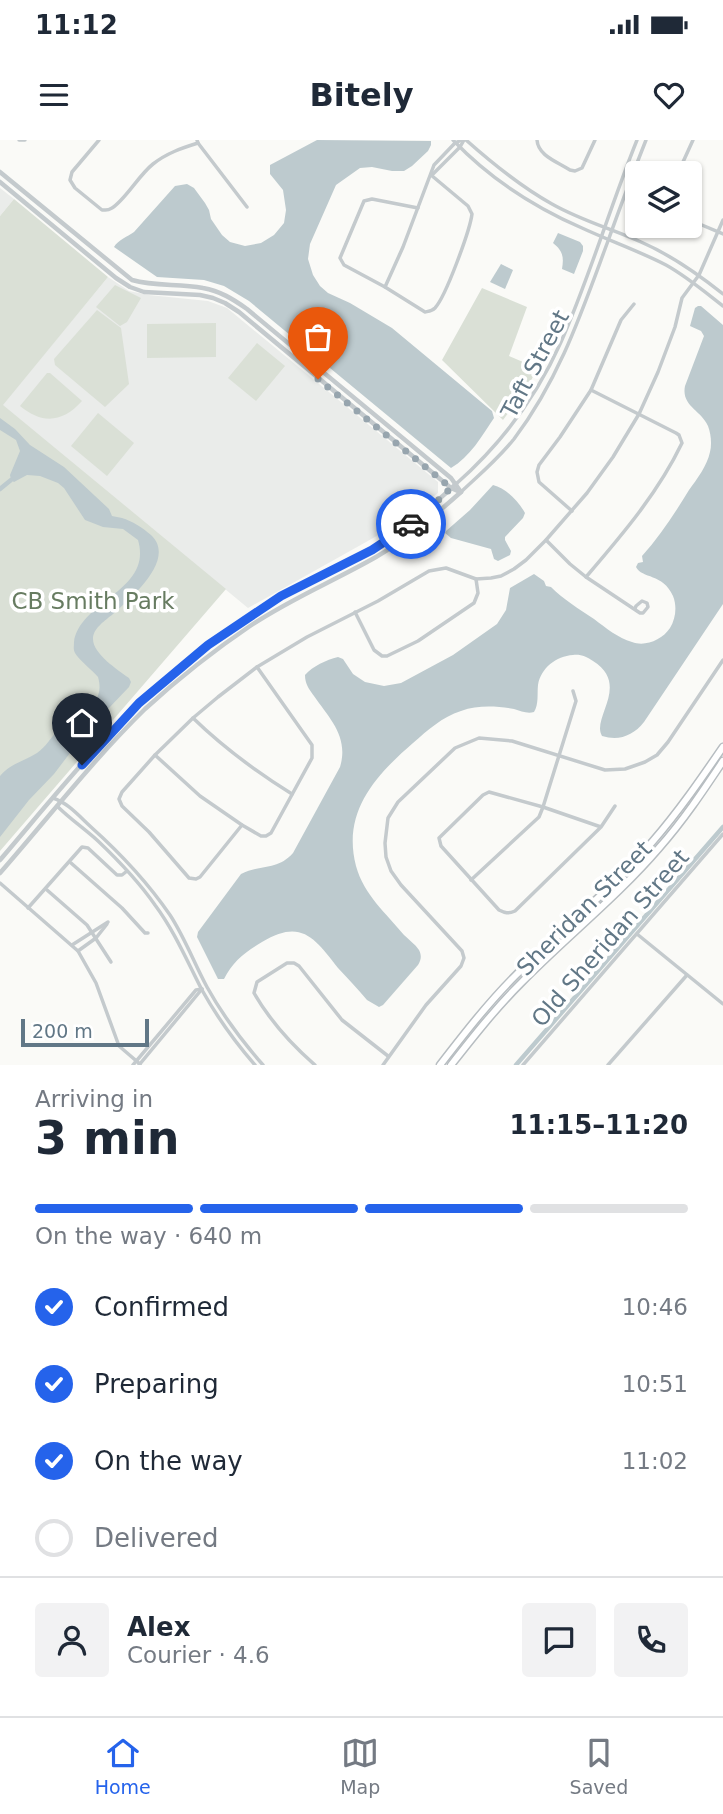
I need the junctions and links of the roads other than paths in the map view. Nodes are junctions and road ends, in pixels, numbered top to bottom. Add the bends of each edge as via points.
1 (99, 140) edge
2 (464, 140) edge
3 (537, 140) edge
4 (595, 140) edge
5 (636, 140) edge
6 (646, 140) edge
7 (693, 140) edge
8 (454, 141) edge
9 (198, 142) edge
10 (460, 147) junction
11 (683, 161) edge
12 (0, 172) edge
13 (431, 175) junction
14 (0, 182) edge
15 (247, 207) dead end
16 (418, 208) junction
17 (723, 220) edge
18 (702, 225) edge
19 (605, 228) junction
20 (612, 231) junction
21 (721, 233) edge
22 (602, 236) junction
23 (609, 239) junction
24 (699, 275) junction
25 (694, 283) junction
26 (385, 287) junction
27 (723, 294) edge
28 (634, 304) dead end
29 (723, 306) edge
30 (575, 308) junction
31 (583, 311) junction
32 (301, 354) junction
33 (300, 364) junction
34 (549, 366) junction
35 (556, 370) junction
36 (591, 390) junction
37 (639, 414) junction
38 (504, 433) junction
39 (513, 440) junction
40 (453, 486) junction
41 (461, 492) junction
42 (572, 511) junction
43 (546, 540) junction
44 (346, 564) junction
45 (349, 571) junction
46 (586, 576) junction
47 (476, 579) junction
48 (635, 609) dead end
49 (355, 612) junction
50 (723, 660) edge
51 (257, 667) junction
52 (573, 691) dead end
53 (194, 718) junction
54 (723, 747) edge
55 (155, 755) junction
56 (559, 757) junction
57 (723, 761) edge
58 (292, 794) junction
59 (53, 798) junction
60 (62, 802) junction
61 (615, 806) dead end
62 (58, 807) junction
63 (543, 807) junction
64 (242, 825) junction
65 (601, 827) junction
66 (723, 834) edge
67 (0, 859) edge
68 (71, 863) dead end
69 (131, 867) junction
70 (127, 871) junction
71 (0, 873) edge
72 (471, 880) junction
73 (0, 883) edge
74 (47, 890) dead end
75 (28, 908) junction
76 (92, 931) junction
77 (148, 933) dead end
78 (637, 933) junction
79 (96, 938) junction
80 (72, 945) junction
81 (78, 951) junction
82 (111, 962) dead end
83 (687, 975) junction
84 (202, 989) junction
85 (723, 1004) edge
86 (388, 1056) junction
87 (137, 1064) edge
88 (255, 1065) edge
89 (263, 1065) edge
90 (314, 1065) edge
91 (383, 1065) edge
92 (440, 1065) edge
93 (451, 1065) edge
94 (523, 1065) edge
95 (608, 1065) edge

1 - 9 street via 72,172 71,180 106,211 154,163
2 - 8 street
2 - 10 street
2 - 19 street via 552,205
3 - 4 street via 543,153 575,171 582,168
5 - 19 street, Taft Street
6 - 20 street, Taft Street
7 - 11 street
8 - 10 street
8 - 13 street
9 - 15 street
10 - 13 street
10 - 22 street via 519,195
12 - 32 street via 132,280 200,287 229,296
13 - 16 street
13 - 26 street via 472,214 453,271 430,312
14 - 33 street via 130,287 200,295 225,303
16 - 26 street
16 - 26 street via 364,201 341,253 341,262
17 - 21 street
18 - 21 street
19 - 20 street
19 - 22 street, Taft Street
20 - 23 street, Taft Street
20 - 24 street
21 - 24 street
22 - 23 street
22 - 30 street, Taft Street
23 - 25 street
23 - 31 street, Taft Street
24 - 25 street
24 - 27 street
25 - 29 street
25 - 37 street via 682,298 675,327
28 - 36 street via 621,320
30 - 31 street
30 - 34 street, Taft Street
31 - 35 street, Taft Street
32 - 33 street
32 - 40 street via 451,478
33 - 40 street
34 - 35 street
34 - 38 street, Taft Street
35 - 39 street, Taft Street
36 - 37 street
36 - 42 street via 540,465 537,477
37 - 42 street
37 - 46 street via 680,436 682,443 652,494
38 - 39 street
38 - 40 street, Taft Street
39 - 41 street, Taft Street
40 - 41 street
40 - 44 street, Taft Street via 400,531
41 - 45 street, Taft Street via 405,539
42 - 43 street
43 - 46 street
43 - 47 street via 514,569
44 - 45 street
44 - 59 street, Taft Street via 281,596 208,645 139,703
45 - 60 street, Taft Street via 251,625 182,676 119,736
46 - 48 street
47 - 49 street via 446,568 429,570
47 - 49 street via 474,603 387,656 374,650
49 - 51 street
50 - 56 street via 657,755 625,769 605,770
51 - 53 street
51 - 58 street via 312,745 312,758
52 - 56 street via 576,701
53 - 55 street
53 - 58 street via 254,770
54 - 92 main road, Sheridan Street via 653,842 514,977
55 - 64 street via 200,796
55 - 64 street via 119,799 189,878 203,874
56 - 63 street
56 - 86 street via 512,741 479,738 455,748 398,802 388,818 385,843 391,872 464,958
57 - 93 main road, Sheridan Street via 660,847 521,983
58 - 64 street via 271,833 261,836
59 - 60 street
59 - 62 street
59 - 67 street, Taft Street
60 - 62 street, Taft Street
60 - 69 street
61 - 65 street
62 - 70 street
62 - 71 street, Taft Street
63 - 65 street
63 - 72 street via 539,817
63 - 72 street via 489,792 439,838
65 - 72 street via 515,911 506,914 499,910
66 - 78 street, Old Sheridan Street
68 - 77 street
69 - 70 street
69 - 89 street via 169,915 228,1022
70 - 75 street via 117,875 82,847
70 - 84 street via 166,922
73 - 75 street
74 - 76 street
75 - 80 street
76 - 79 street
76 - 79 street via 108,922
76 - 80 street
78 - 83 street
78 - 94 street, Old Sheridan Street
79 - 81 street
79 - 82 street
80 - 81 street
81 - 87 street via 96,983 119,1046
83 - 85 street
83 - 95 street
84 - 87 street via 196,990
84 - 88 street
86 - 90 street via 342,1020 299,966 287,963 257,982 254,993
86 - 91 street

